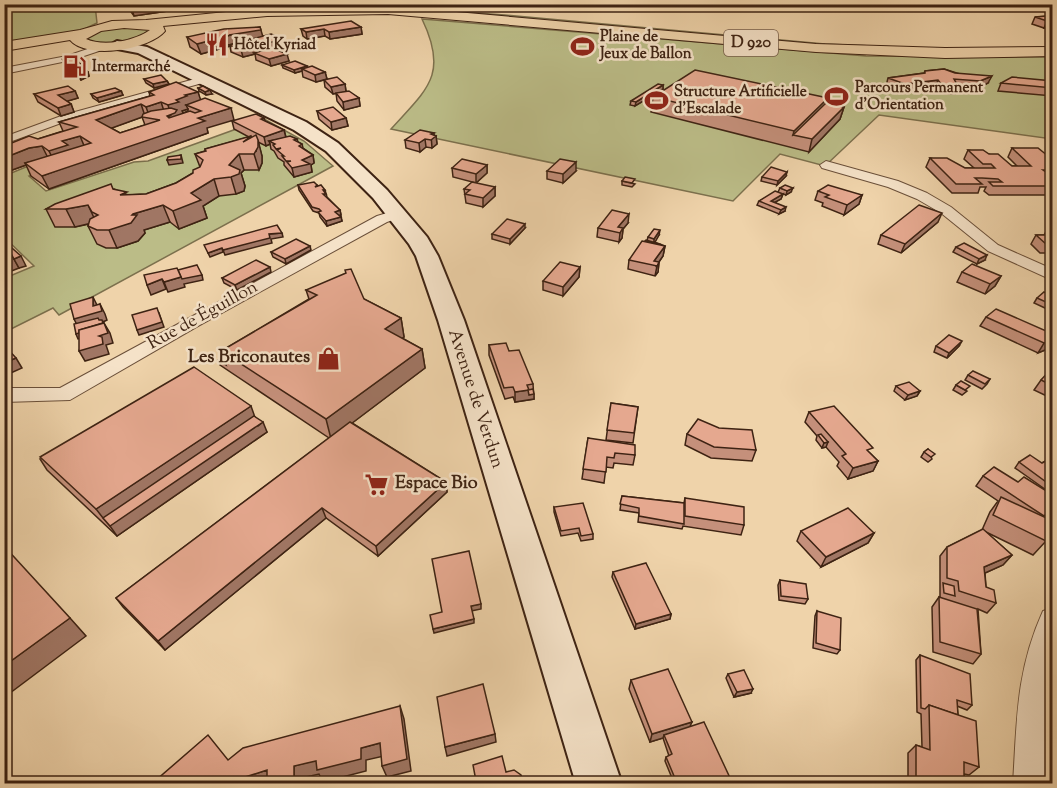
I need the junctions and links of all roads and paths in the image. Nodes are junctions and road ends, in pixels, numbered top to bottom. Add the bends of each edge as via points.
1 (100, 27) junction
2 (147, 29) junction
3 (81, 40) junction
4 (111, 46) junction
5 (4, 50) edge
6 (1053, 52) edge
7 (57, 61) junction
8 (4, 71) edge
9 (202, 80) junction
10 (237, 95) junction
11 (4, 141) edge
12 (826, 165) dead end
13 (398, 214) junction
14 (1053, 275) edge
15 (4, 395) edge
16 (1053, 620) edge
17 (598, 783) edge
18 (1029, 783) edge

1 - 2 main road
1 - 2 main road via 109,11
1 - 3 main road
2 - 4 main road
2 - 6 main road, D 920 via 293,15 368,13 450,16 816,48 934,53
2 - 10 main road, Avenue de Verdun via 152,43
3 - 4 main road
3 - 5 main road
3 - 7 street via 79,51
4 - 7 street
4 - 9 main road, Avenue de Verdun via 142,50
7 - 8 street
9 - 10 main road, Avenue de Verdun
9 - 11 street via 68,117
10 - 13 main road, Avenue de Verdun via 300,126 332,147
12 - 14 street via 922,196 993,248
13 - 15 street, Rue de Éguillon via 382,219 63,395
13 - 17 main road, Avenue de Verdun via 427,256 451,320
16 - 18 street via 1035,675

